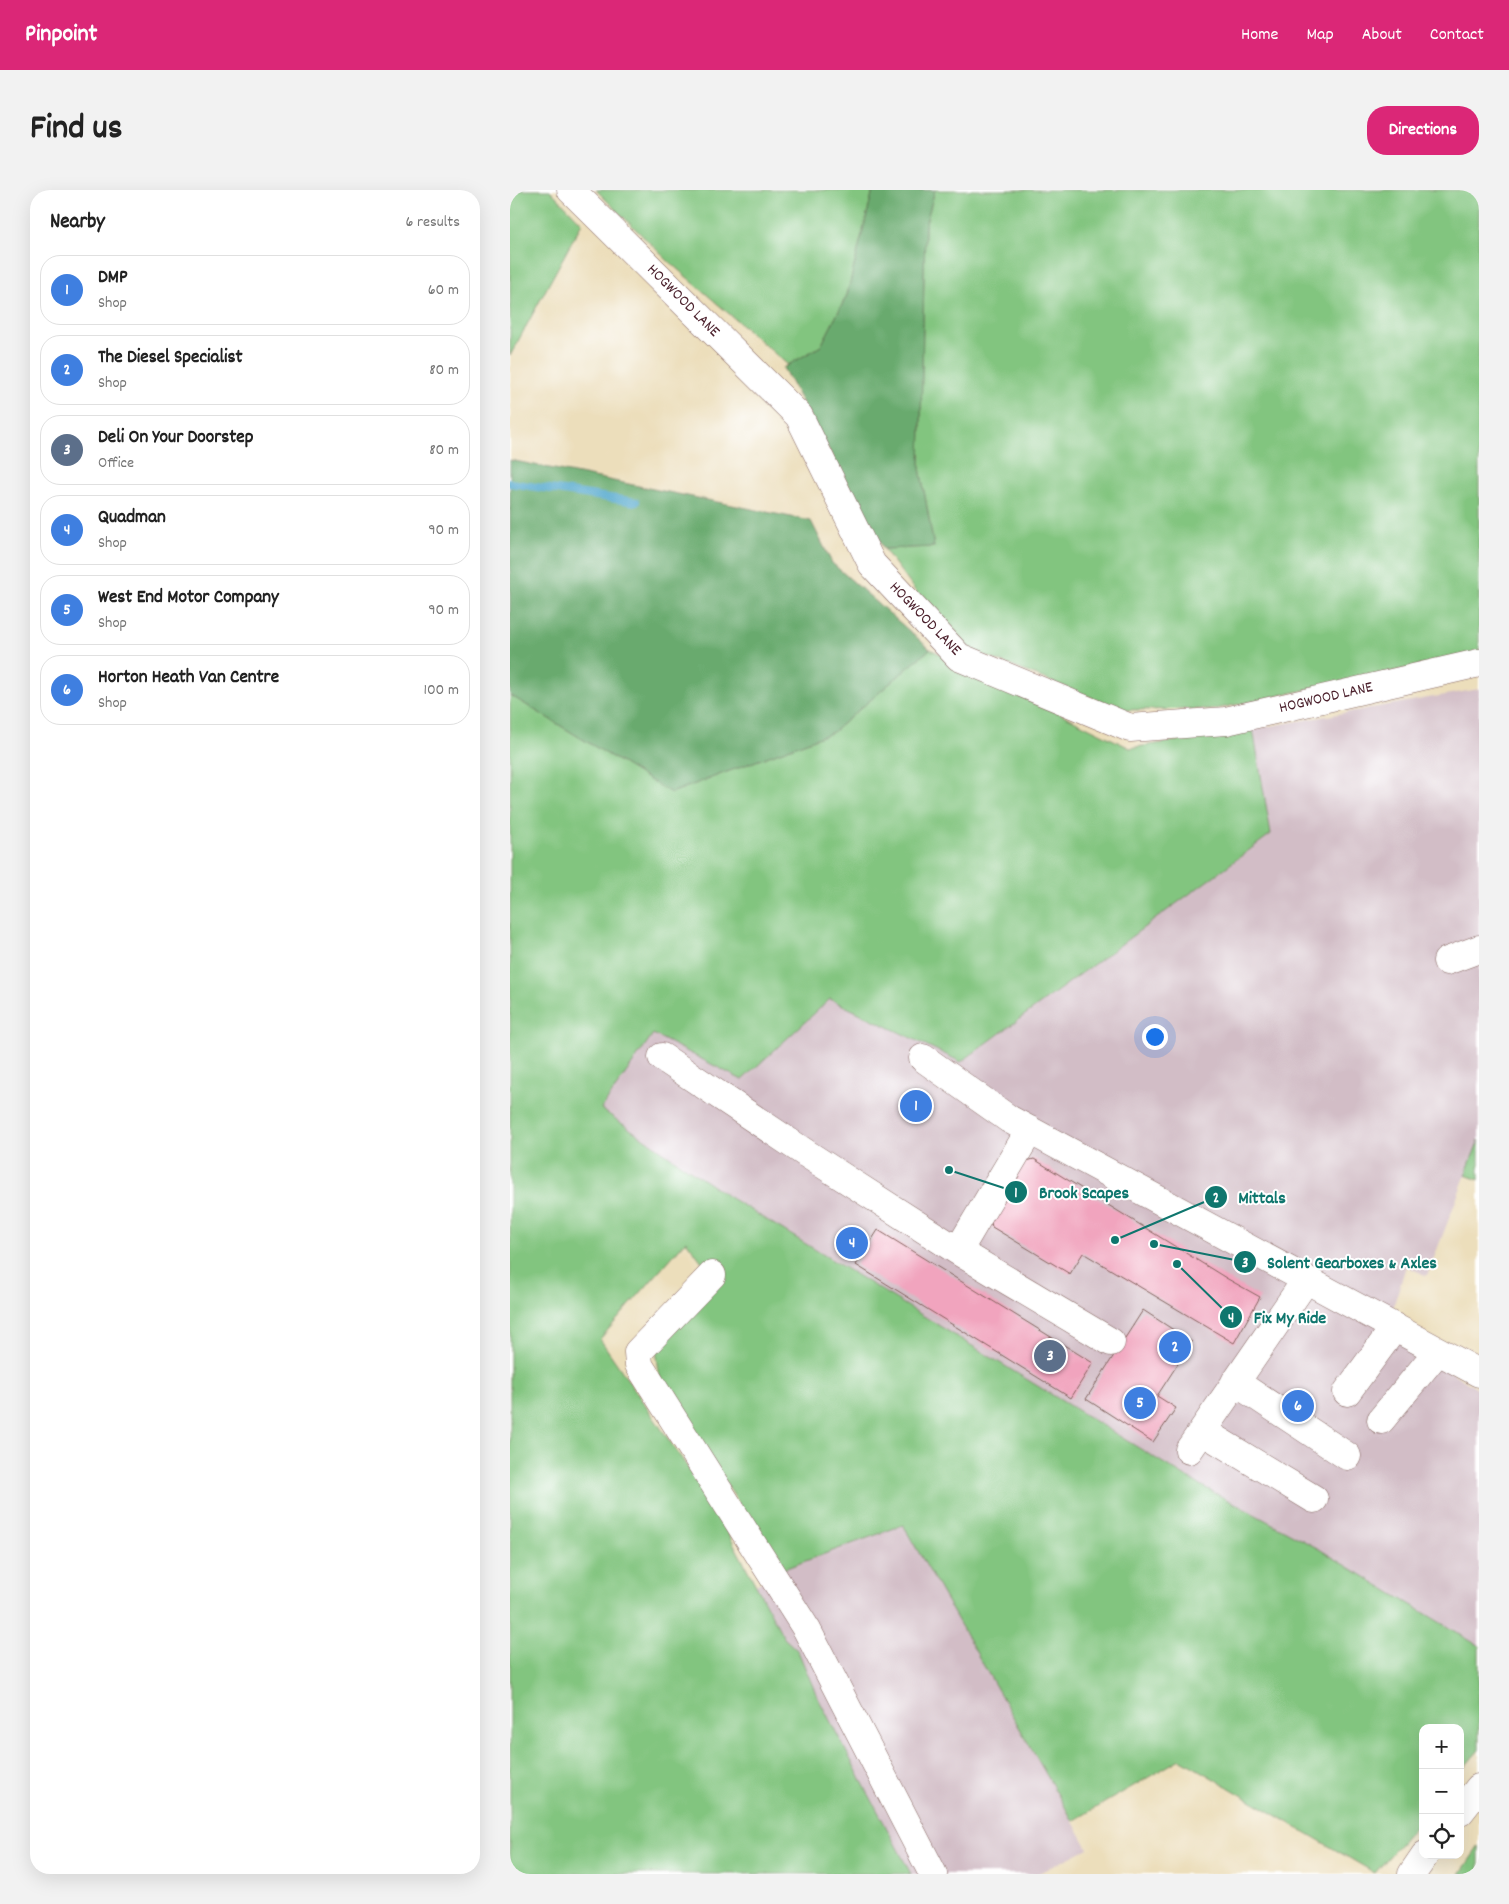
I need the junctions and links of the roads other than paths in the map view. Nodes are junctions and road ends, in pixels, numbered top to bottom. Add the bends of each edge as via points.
1 (571, 190) edge
2 (1479, 663) edge
3 (1479, 949) edge
4 (1446, 961) dead end
5 (662, 1057) dead end
6 (923, 1058) dead end
7 (1030, 1130) junction
8 (958, 1251) junction
9 (712, 1275) dead end
10 (1306, 1280) junction
11 (1395, 1327) junction
12 (1111, 1342) dead end
13 (1438, 1351) junction
14 (1479, 1373) edge
15 (1235, 1382) junction
16 (1347, 1392) dead end
17 (1381, 1420) dead end
18 (1347, 1456) dead end
19 (1314, 1500) dead end
20 (1479, 1788) edge
21 (1464, 1807) edge
22 (1422, 1859) edge
23 (933, 1874) edge
24 (1412, 1874) edge

1 - 2 street, HOGWOOD LANE via 799,416 872,564 959,657 1130,728 1226,721
3 - 4 street
5 - 8 street
6 - 7 street via 1009,1119
7 - 8 street
7 - 10 street
8 - 12 street
9 - 23 street via 638,1352 639,1365 807,1630
10 - 11 street
10 - 15 street
11 - 13 street
11 - 16 street
13 - 14 street
13 - 17 street
15 - 18 street
15 - 19 street via 1196,1441
20 - 21 street
22 - 24 street

